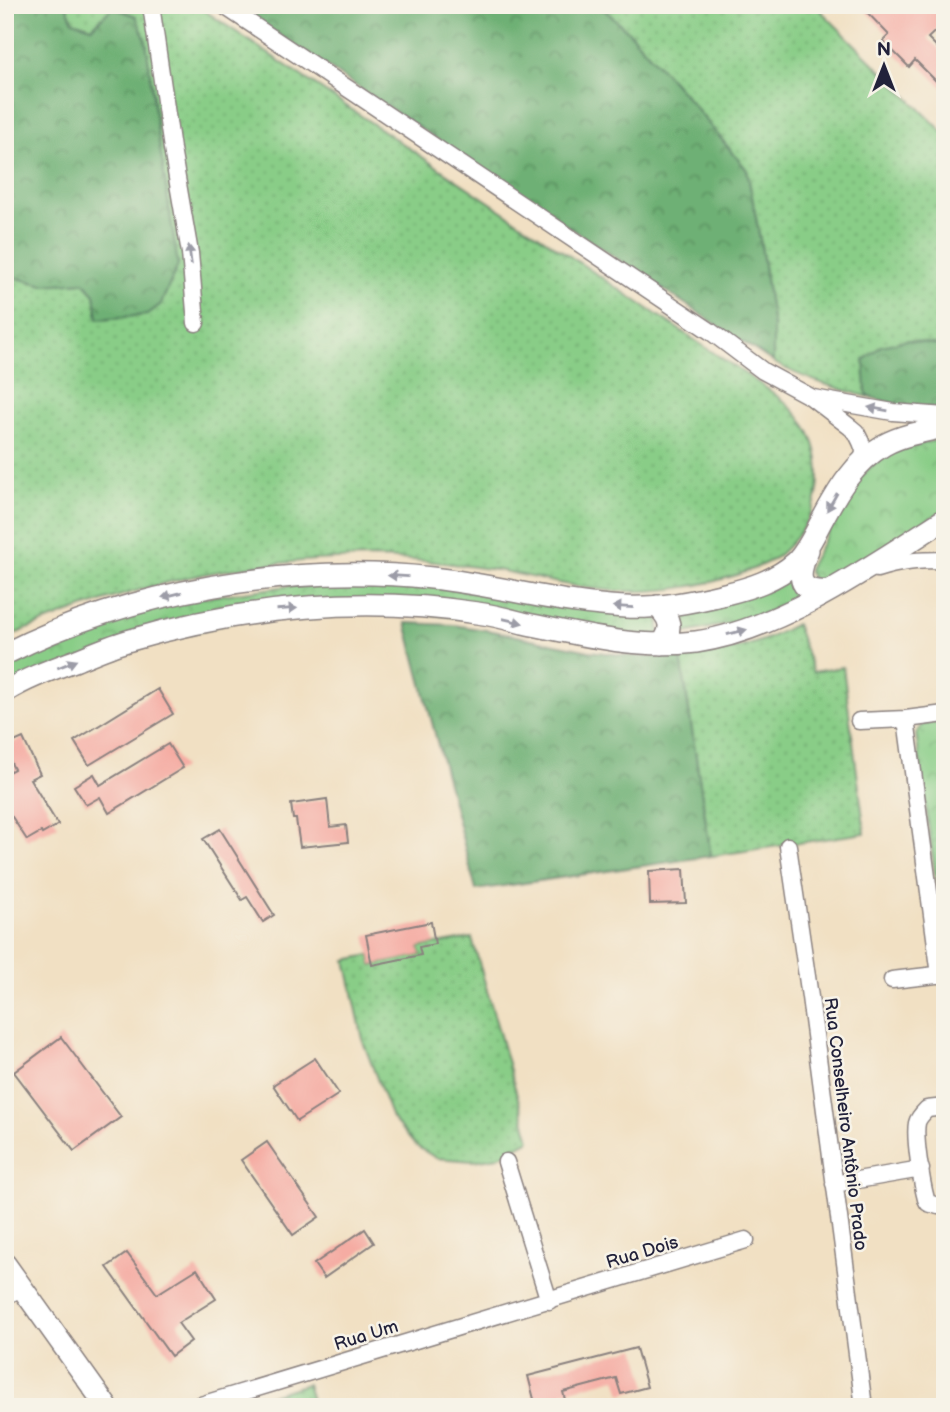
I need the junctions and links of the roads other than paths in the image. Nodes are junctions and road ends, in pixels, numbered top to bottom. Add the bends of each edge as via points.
1 (151, 5) edge
2 (223, 5) edge
3 (196, 323) dead end
4 (811, 397) junction
5 (945, 416) edge
6 (945, 427) edge
7 (863, 461) junction
8 (945, 519) edge
9 (814, 535) junction
10 (945, 560) edge
11 (849, 579) junction
12 (828, 591) junction
13 (657, 606) junction
14 (662, 644) junction
15 (5, 654) edge
16 (5, 692) edge
17 (945, 714) edge
18 (906, 719) junction
19 (859, 721) dead end
20 (788, 846) dead end
21 (942, 975) edge
22 (892, 981) dead end
23 (945, 1107) edge
24 (506, 1162) dead end
25 (921, 1170) junction
26 (834, 1184) junction
27 (945, 1205) edge
28 (746, 1240) dead end
29 (5, 1264) edge
30 (14, 1292) edge
31 (549, 1301) junction
32 (107, 1407) edge
33 (194, 1407) edge
34 (864, 1407) edge

3 -> 1 street via 190,253
2 - 4 street via 763,371
5 -> 4 street
4 - 7 street via 856,432 864,450
6 - 7 main road via 884,445
7 -> 9 main road via 841,487
8 - 11 main road
9 - 12 main road via 801,578 810,590
9 - 13 main road via 796,561 767,582
10 - 11 street via 890,564
11 - 12 main road
14 -> 12 main road via 753,628
13 - 14 main road via 670,625
13 -> 15 main road via 575,603 405,576 264,579 158,598 62,628
16 -> 14 main road via 125,641 288,608 414,606 478,613 577,635
17 - 18 street
18 - 19 street
18 - 21 street
20 - 26 street, Rua Conselheiro Antônio Prado
21 - 22 street
23 - 25 street via 927,1109 917,1121
24 - 31 street
25 - 26 street
25 - 27 street via 928,1203
26 - 34 street, Rua Conselheiro Antônio Prado
28 - 31 street, Rua Dois
29 - 30 main road
30 - 32 main road
31 - 33 street, Rua Um

